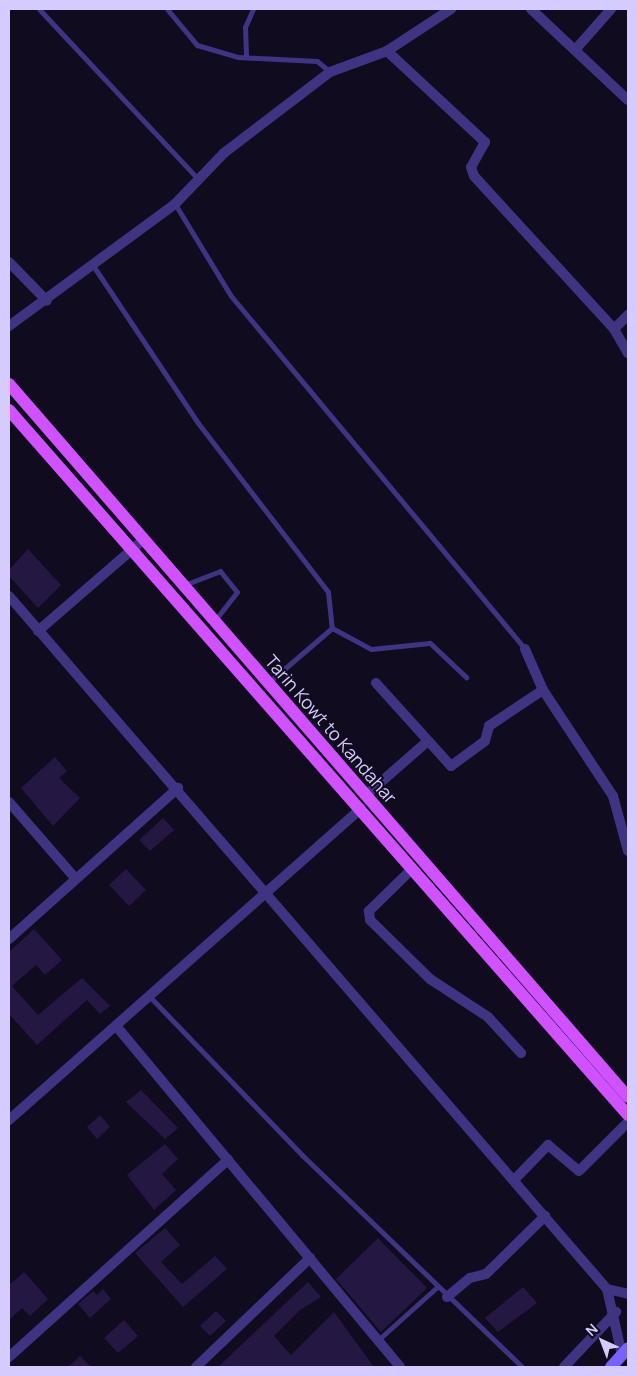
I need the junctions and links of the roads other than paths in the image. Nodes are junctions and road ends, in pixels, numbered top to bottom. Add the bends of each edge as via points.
1 (39, 9) edge
2 (167, 9) edge
3 (253, 9) edge
4 (451, 9) edge
5 (531, 9) edge
6 (611, 9) edge
7 (575, 50) junction
8 (387, 51) junction
9 (246, 55) junction
10 (330, 72) junction
11 (628, 100) edge
12 (200, 182) junction
13 (175, 204) junction
14 (9, 262) edge
15 (94, 267) junction
16 (47, 300) junction
17 (628, 315) edge
18 (9, 326) edge
19 (614, 329) junction
20 (628, 353) edge
21 (9, 384) edge
22 (9, 410) edge
23 (143, 540) junction
24 (133, 550) junction
25 (183, 586) junction
26 (9, 596) edge
27 (214, 622) junction
28 (332, 628) junction
29 (38, 631) junction
30 (525, 649) joint
31 (466, 676) dead end
32 (376, 683) dead end
33 (268, 684) junction
34 (543, 690) junction
35 (428, 741) junction
36 (178, 788) junction
37 (366, 796) junction
38 (9, 802) edge
39 (362, 809) junction
40 (628, 851) edge
41 (413, 868) junction
42 (75, 878) junction
43 (268, 891) junction
44 (9, 939) edge
45 (150, 997) junction
46 (117, 1027) junction
47 (521, 1053) dead end
48 (628, 1097) edge
49 (628, 1115) edge
50 (9, 1120) edge
51 (628, 1122) edge
52 (228, 1160) junction
53 (514, 1180) junction
54 (545, 1216) junction
55 (310, 1258) junction
56 (437, 1287) junction
57 (607, 1289) junction
58 (628, 1294) edge
59 (446, 1298) junction
60 (616, 1312) junction
61 (378, 1340) junction
62 (625, 1351) edge
63 (9, 1357) edge
64 (196, 1367) edge
65 (400, 1367) edge
66 (522, 1367) edge
67 (564, 1367) edge
68 (611, 1367) edge

1 - 12 lane
2 - 9 lane via 197,45 238,57
3 - 9 lane via 245,27
4 - 8 street
5 - 7 street
6 - 7 street
7 - 11 street
8 - 10 street
8 - 19 street via 485,142 471,167 474,176
9 - 10 lane via 317,61
10 - 12 street via 224,152
12 - 13 street
13 - 15 street
13 - 30 lane via 231,296
14 - 16 street
15 - 16 street
15 - 28 lane via 198,423 328,592
16 - 18 street
17 - 19 street
19 - 20 street
21 - 23 main road, Tarin Kowt to Kandahar
22 - 24 main road, Tarin Kowt to Kandahar
23 - 24 street
23 - 25 main road, Tarin Kowt to Kandahar
24 - 29 street
24 - 39 main road, Tarin Kowt to Kandahar
25 - 27 main road, Tarin Kowt to Kandahar
25 - 27 lane via 220,571 237,592
26 - 29 street
27 - 33 main road, Tarin Kowt to Kandahar
28 - 31 lane via 371,649 430,643
28 - 33 lane
29 - 36 street
30 - 34 street
32 - 35 street
33 - 37 main road, Tarin Kowt to Kandahar
34 - 35 street via 489,726 485,741 451,766
34 - 40 street via 613,796
35 - 37 street
36 - 42 street
36 - 43 street
37 - 48 main road, Tarin Kowt to Kandahar
38 - 42 street
39 - 41 main road, Tarin Kowt to Kandahar
39 - 43 street
41 - 47 street via 370,912 370,920 430,979 488,1017
41 - 49 main road, Tarin Kowt to Kandahar
42 - 44 street
43 - 45 street
43 - 53 street
45 - 46 street
45 - 56 lane
46 - 50 street
46 - 52 street
51 - 53 street via 579,1171 548,1145
52 - 55 street
52 - 63 street
53 - 54 street
54 - 57 street
54 - 59 street via 486,1274 470,1278
55 - 61 street
55 - 64 street
56 - 59 lane
56 - 61 lane
57 - 58 street
57 - 60 street
59 - 66 lane
60 - 62 street
60 - 67 street
61 - 65 street
62 - 68 street

